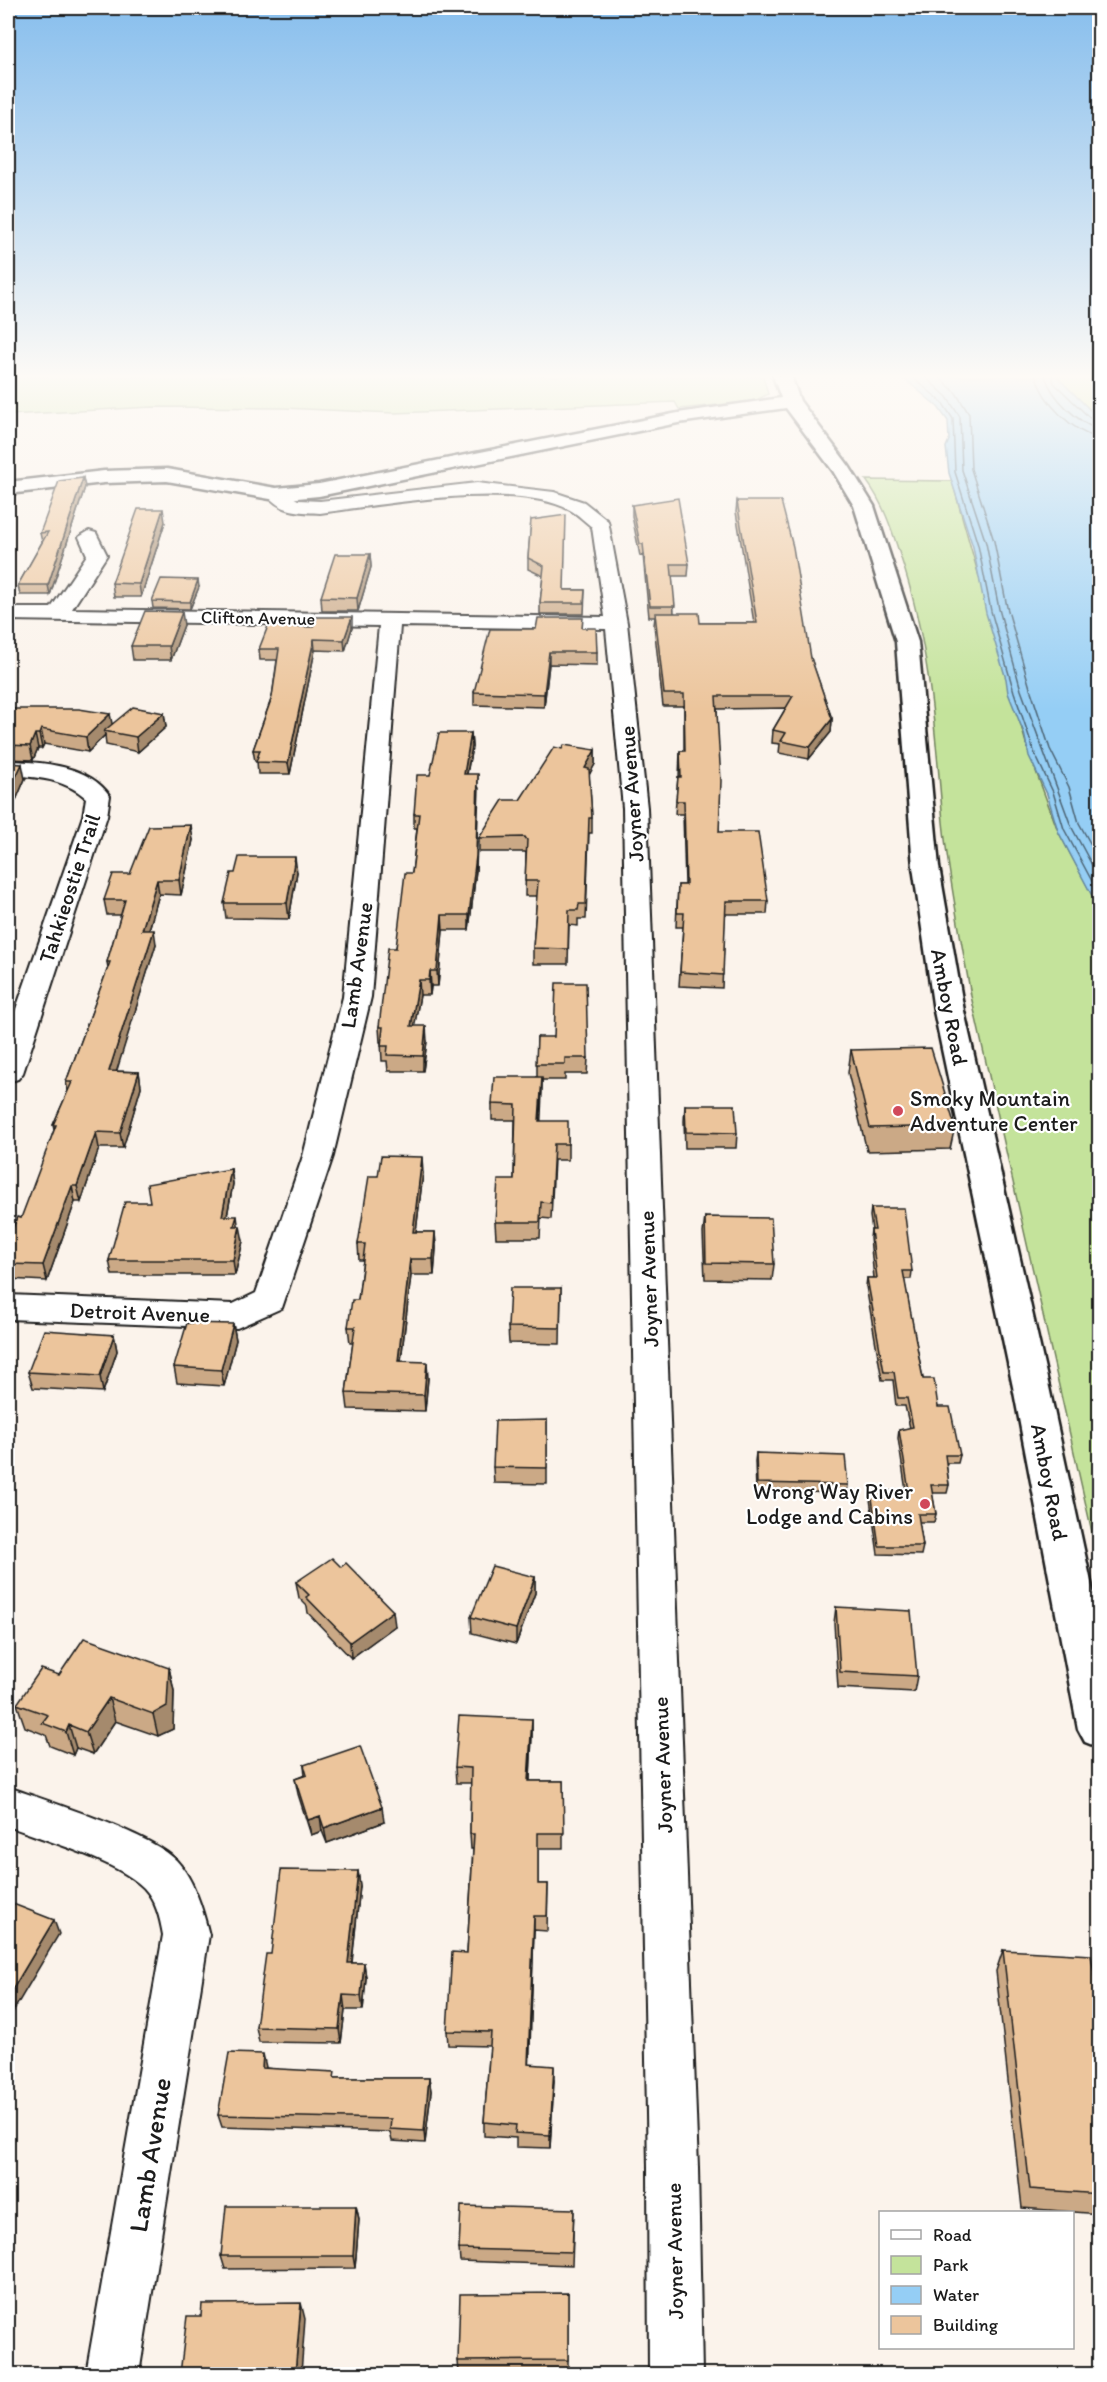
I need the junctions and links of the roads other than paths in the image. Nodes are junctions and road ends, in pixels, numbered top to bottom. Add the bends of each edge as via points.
1 (237, 487) edge
2 (333, 487) edge
3 (852, 487) edge
4 (276, 494) junction
5 (89, 537) dead end
6 (8, 614) edge
7 (58, 614) junction
8 (390, 620) junction
9 (616, 623) junction
10 (8, 768) edge
11 (8, 1073) edge
12 (270, 1300) joint
13 (8, 1307) edge
14 (1100, 1729) edge
15 (8, 1806) edge
16 (113, 2374) edge
17 (675, 2374) edge

1 - 4 main road
2 - 4 main road
3 - 14 main road, Amboy Road via 864,506 907,642 926,867 949,1011 1031,1386
4 - 9 street, Joyner Avenue via 294,506 320,507 477,489 547,496 577,506 601,525
5 - 7 street via 97,555
6 - 7 street, Clifton Avenue
7 - 8 street, Clifton Avenue
8 - 9 street, Clifton Avenue
8 - 12 street, Lamb Avenue via 357,997 318,1156
9 - 17 street, Joyner Avenue via 636,820 673,2157
10 - 11 street, Tahkieostie Trail via 65,775 86,784 98,796 95,816
12 - 13 street, Detroit Avenue via 237,1316
15 - 16 street, Lamb Avenue via 158,1872 180,1906 186,1935

